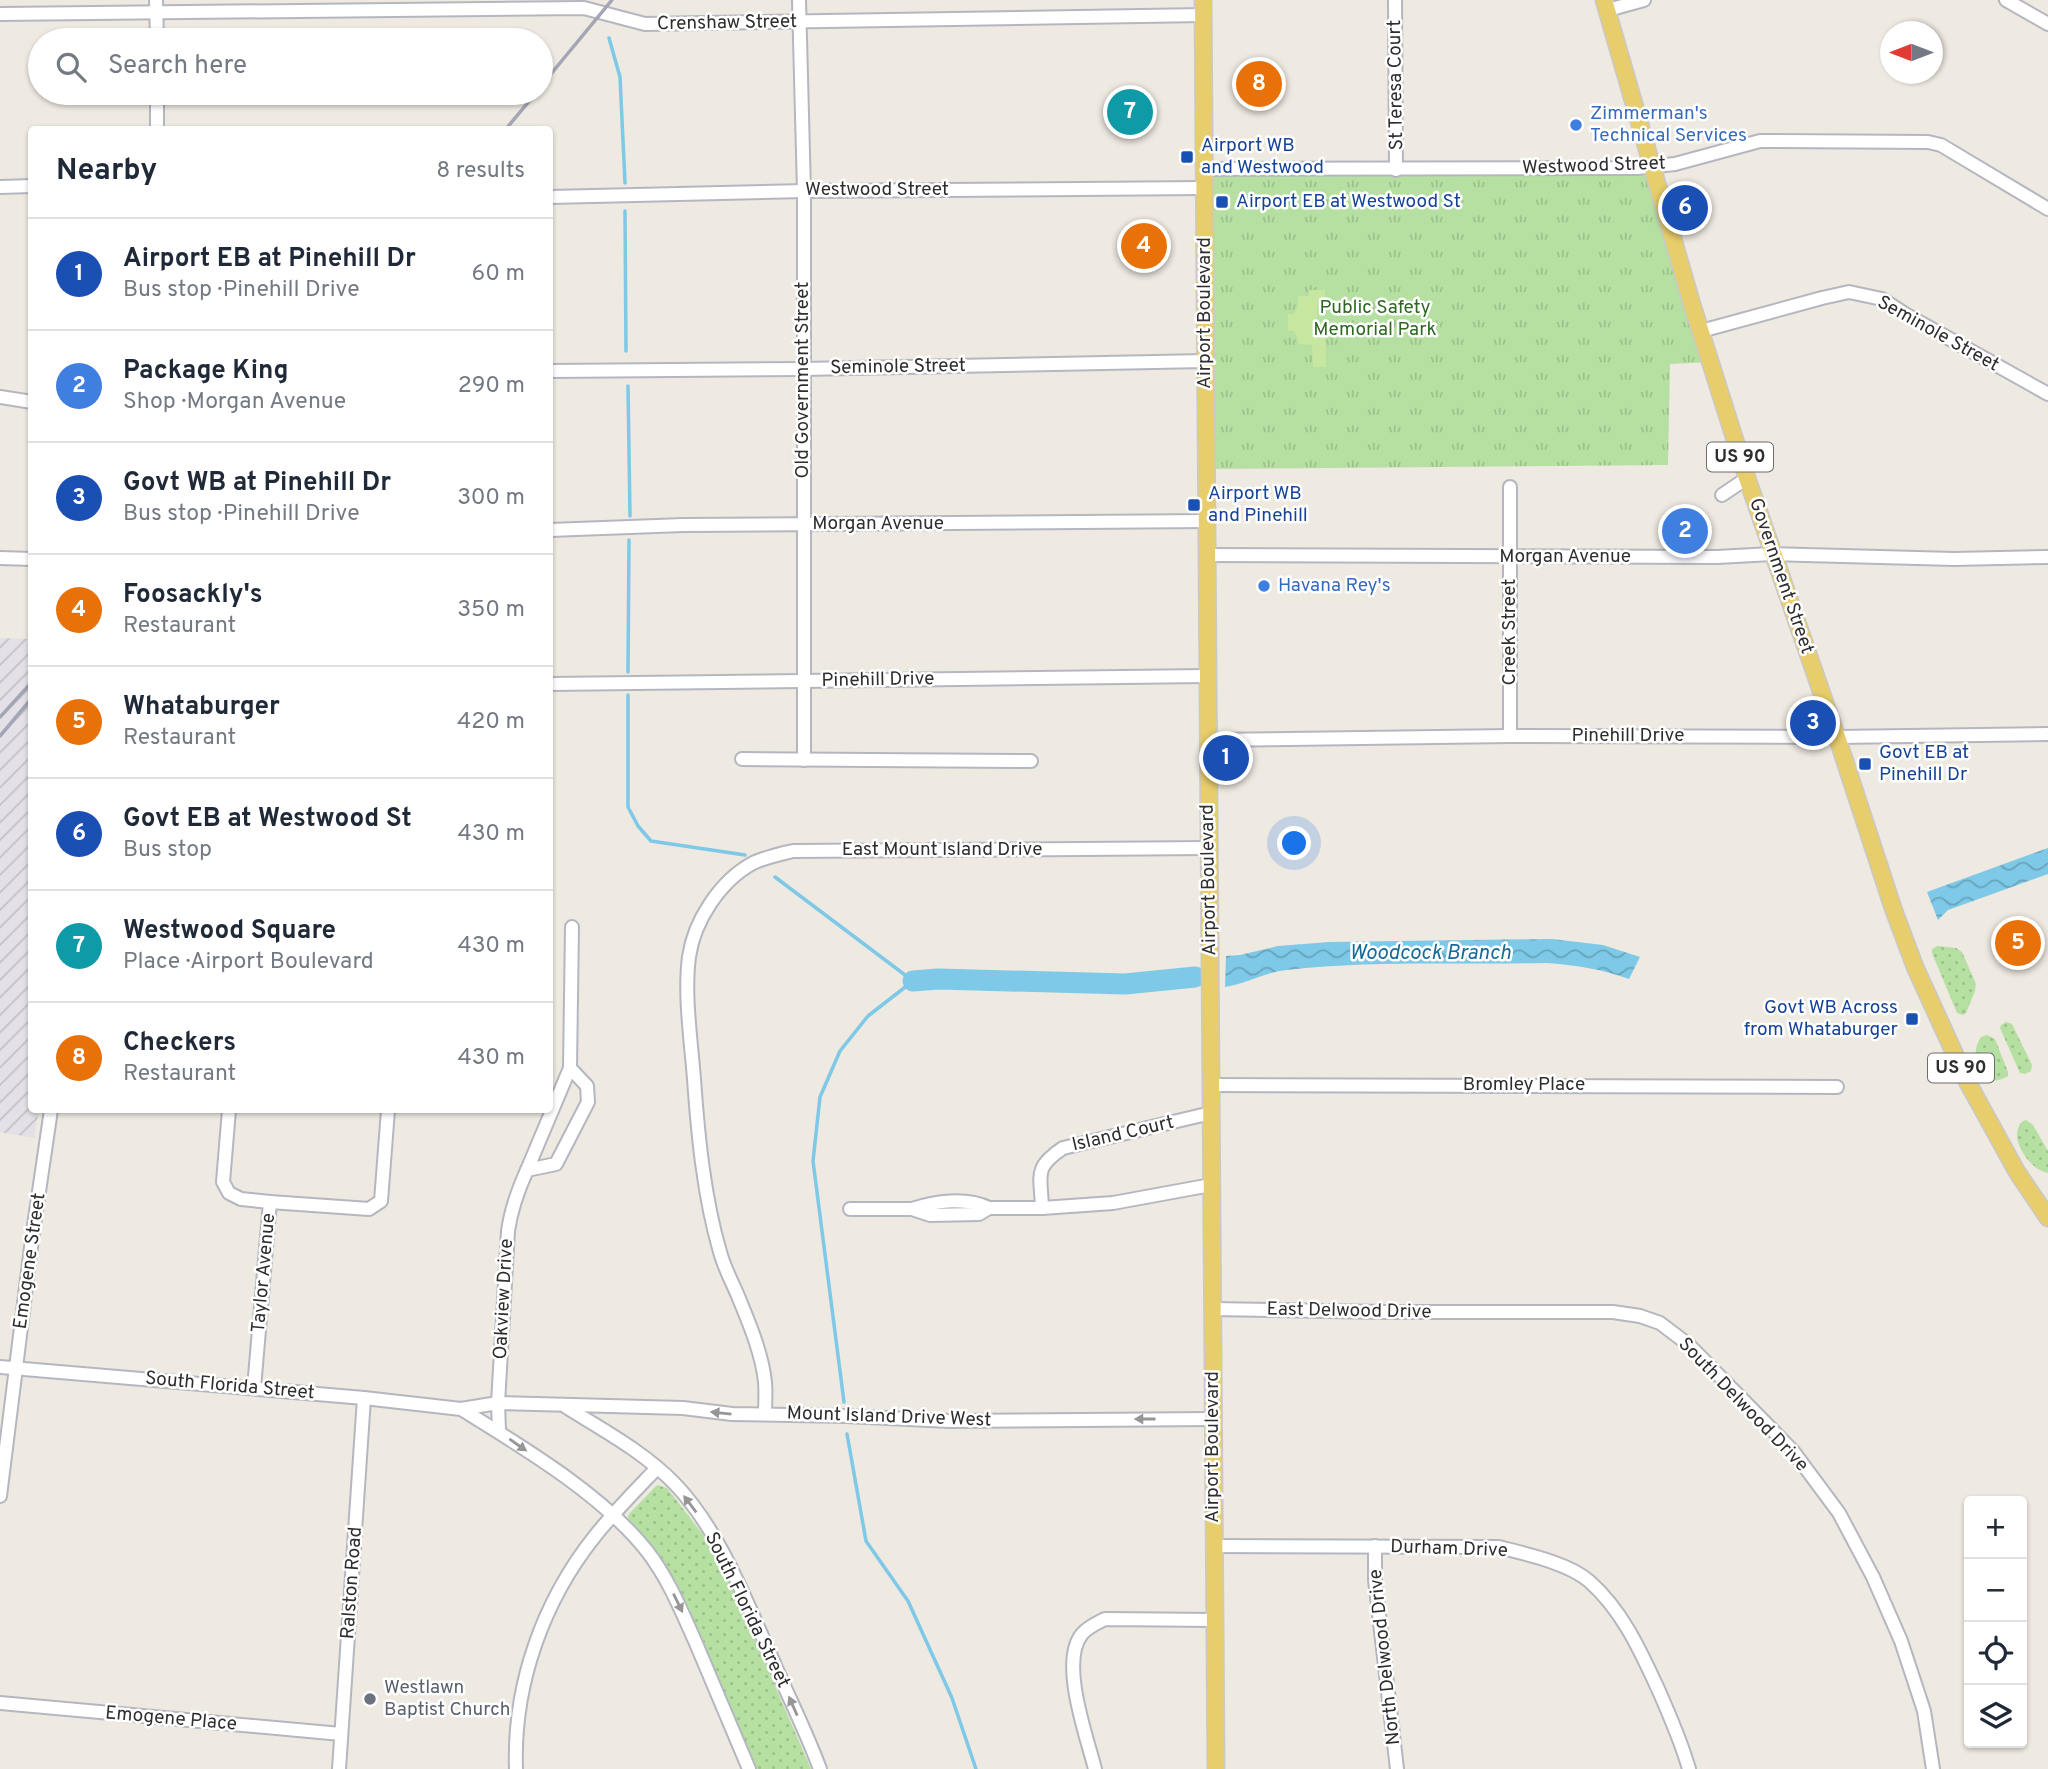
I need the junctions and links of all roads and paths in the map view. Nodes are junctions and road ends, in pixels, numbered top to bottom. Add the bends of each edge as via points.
1 (799, 0) edge
2 (1395, 0) edge
3 (1644, 0) edge
4 (2006, 0) edge
5 (477, 4) edge
6 (1606, 5) edge
7 (156, 6) edge
8 (1203, 7) edge
9 (0, 15) edge
10 (800, 21) junction
11 (2048, 24) edge
12 (157, 28) edge
13 (157, 105) edge
14 (157, 126) edge
15 (1653, 166) junction
16 (1204, 169) junction
17 (1396, 170) junction
18 (28, 186) edge
19 (0, 187) edge
20 (1204, 188) junction
21 (804, 191) junction
22 (553, 197) edge
23 (2048, 209) edge
24 (1701, 331) junction
25 (1205, 360) junction
26 (803, 369) junction
27 (553, 371) edge
28 (2048, 394) edge
29 (0, 397) edge
30 (28, 401) edge
31 (1747, 478) junction
32 (1510, 487) dead end
33 (1722, 495) dead end
34 (1207, 521) junction
35 (803, 524) junction
36 (553, 530) edge
37 (1772, 554) junction
38 (1208, 555) junction
39 (2048, 557) edge
40 (0, 558) edge
41 (1510, 558) junction
42 (28, 559) edge
43 (1207, 676) junction
44 (803, 681) junction
45 (553, 684) edge
46 (2048, 734) edge
47 (1510, 736) junction
48 (1837, 737) junction
49 (1208, 740) junction
50 (742, 759) dead end
51 (804, 760) junction
52 (1031, 761) dead end
53 (1209, 848) junction
54 (572, 927) dead end
55 (570, 1068) junction
56 (1211, 1085) junction
57 (1837, 1087) dead end
58 (553, 1108) edge
59 (51, 1113) edge
60 (229, 1113) edge
61 (388, 1113) edge
62 (551, 1113) edge
63 (1211, 1113) junction
64 (527, 1170) junction
65 (1212, 1185) junction
66 (270, 1202) junction
67 (1042, 1208) junction
68 (850, 1209) dead end
69 (2048, 1218) edge
70 (1212, 1309) junction
71 (1486, 1312) joint
72 (0, 1367) edge
73 (15, 1368) junction
74 (254, 1388) junction
75 (364, 1398) junction
76 (498, 1403) junction
77 (565, 1406) junction
78 (461, 1409) junction
79 (765, 1414) junction
80 (1213, 1419) junction
81 (499, 1431) junction
82 (657, 1468) junction
83 (0, 1496) edge
84 (613, 1516) junction
85 (1214, 1546) junction
86 (1375, 1546) junction
87 (1214, 1620) junction
88 (0, 1703) edge
89 (341, 1734) junction
90 (1217, 1766) edge
91 (339, 1769) edge
92 (516, 1769) edge
93 (749, 1769) edge
94 (820, 1769) edge
95 (1095, 1769) edge
96 (1397, 1769) edge
97 (1689, 1769) edge
98 (1933, 1769) edge

1 - 10 street, Old Government Street
2 - 17 street, St Teresa Court
3 - 6 street
4 - 11 street
5 - 7 street, Crenshaw Street
5 - 10 street, Crenshaw Street via 584,8 645,24
6 - 15 main road, Government Street / US 90
7 - 9 street, Crenshaw Street
7 - 12 street
8 - 10 street, Crenshaw Street
8 - 16 main road, Airport Boulevard
10 - 21 street, Old Government Street
13 - 14 street
15 - 17 street, Westwood Street
15 - 23 street, Westwood Street via 1760,141 1928,142 1941,145
15 - 24 main road, Government Street / US 90
16 - 17 street, Westwood Street
16 - 20 main road, Airport Boulevard
18 - 19 street
20 - 21 street, Westwood Street
20 - 25 main road, Airport Boulevard
21 - 22 street, Westwood Street
21 - 26 street, Old Government Street
24 - 28 street, Seminole Street via 1849,292 1882,299
24 - 31 main road, Government Street / US 90
25 - 26 street, Seminole Street
25 - 34 main road, Airport Boulevard
26 - 27 street, Seminole Street
26 - 35 street, Old Government Street
29 - 30 street
31 - 33 street
31 - 37 main road, Government Street / US 90
32 - 41 street, Creek Street
34 - 35 street, Morgan Avenue
34 - 38 main road, Airport Boulevard
35 - 36 street, Morgan Avenue
35 - 44 street, Old Government Street
37 - 39 street, Morgan Avenue
37 - 41 street, Morgan Avenue
37 - 48 main road, Government Street / US 90
38 - 41 street, Morgan Avenue
38 - 43 main road, Airport Boulevard
40 - 42 street
41 - 47 street, Creek Street
43 - 44 street, Pinehill Drive
43 - 49 main road, Airport Boulevard
44 - 45 street, Pinehill Drive
44 - 51 street, Old Government Street
46 - 48 street, Pinehill Drive
47 - 48 street, Pinehill Drive
47 - 49 street, Pinehill Drive
48 - 69 main road, Government Street / US 90 via 1916,967 1968,1083
49 - 53 main road, Airport Boulevard
50 - 51 street
51 - 52 street
53 - 56 main road, Airport Boulevard
53 - 79 street, East Mount Island Drive via 793,851 755,862 715,898 702,918 689,956 698,1136 720,1253 758,1350 765,1381
54 - 55 street, Oakview Drive
55 - 58 street, Oakview Drive
55 - 64 street via 587,1086 588,1102 556,1164
56 - 57 street, Bromley Place
56 - 63 main road, Airport Boulevard
59 - 73 street, Emogene Street
60 - 66 street, Taylor Avenue via 223,1182 229,1193 241,1199
61 - 66 street via 381,1201 369,1209
62 - 64 street, Oakview Drive
63 - 65 main road, Airport Boulevard
63 - 67 street, Island Court via 1063,1148 1041,1168
64 - 76 street, Oakview Drive via 508,1231
65 - 67 street via 1113,1203
65 - 70 main road, Airport Boulevard
66 - 74 street, Taylor Avenue
67 - 68 street via 930,1215 912,1209
70 - 71 street, East Delwood Drive
70 - 80 main road, Airport Boulevard
71 - 98 street, South Delwood Drive via 1640,1316 1660,1323 1708,1364 1793,1451 1845,1522 1901,1641 1924,1711
72 - 73 street, South Florida Street
73 - 74 street, South Florida Street
73 - 83 street, Emogene Street
74 - 75 street, South Florida Street
75 - 78 street, South Florida Street
75 - 89 street, Ralston Road
76 - 77 street, South Florida Street
76 - 78 street, South Florida Street
76 - 81 street, Oakview Drive
79 -> 77 street, Mount Island Drive West
77 - 82 street, South Florida Street
78 - 81 street, South Florida Street
80 -> 79 street, Mount Island Drive West via 950,1421
80 - 85 main road, Airport Boulevard
81 -> 84 street, South Florida Street
82 - 84 street
94 -> 82 street, South Florida Street via 713,1536 675,1484
84 - 92 street via 574,1566 537,1639 521,1694
84 -> 93 street, South Florida Street via 647,1550 677,1600
85 - 86 street, Durham Drive
85 - 87 main road, Airport Boulevard
86 - 96 street, North Delwood Drive
86 - 97 street, Durham Drive via 1499,1547 1533,1555 1587,1580 1608,1601 1640,1649 1681,1740
87 - 90 main road, Airport Boulevard
87 - 95 street via 1105,1619 1080,1636 1073,1658 1076,1698
88 - 89 street, Emogene Place
89 - 91 street, Ralston Road

